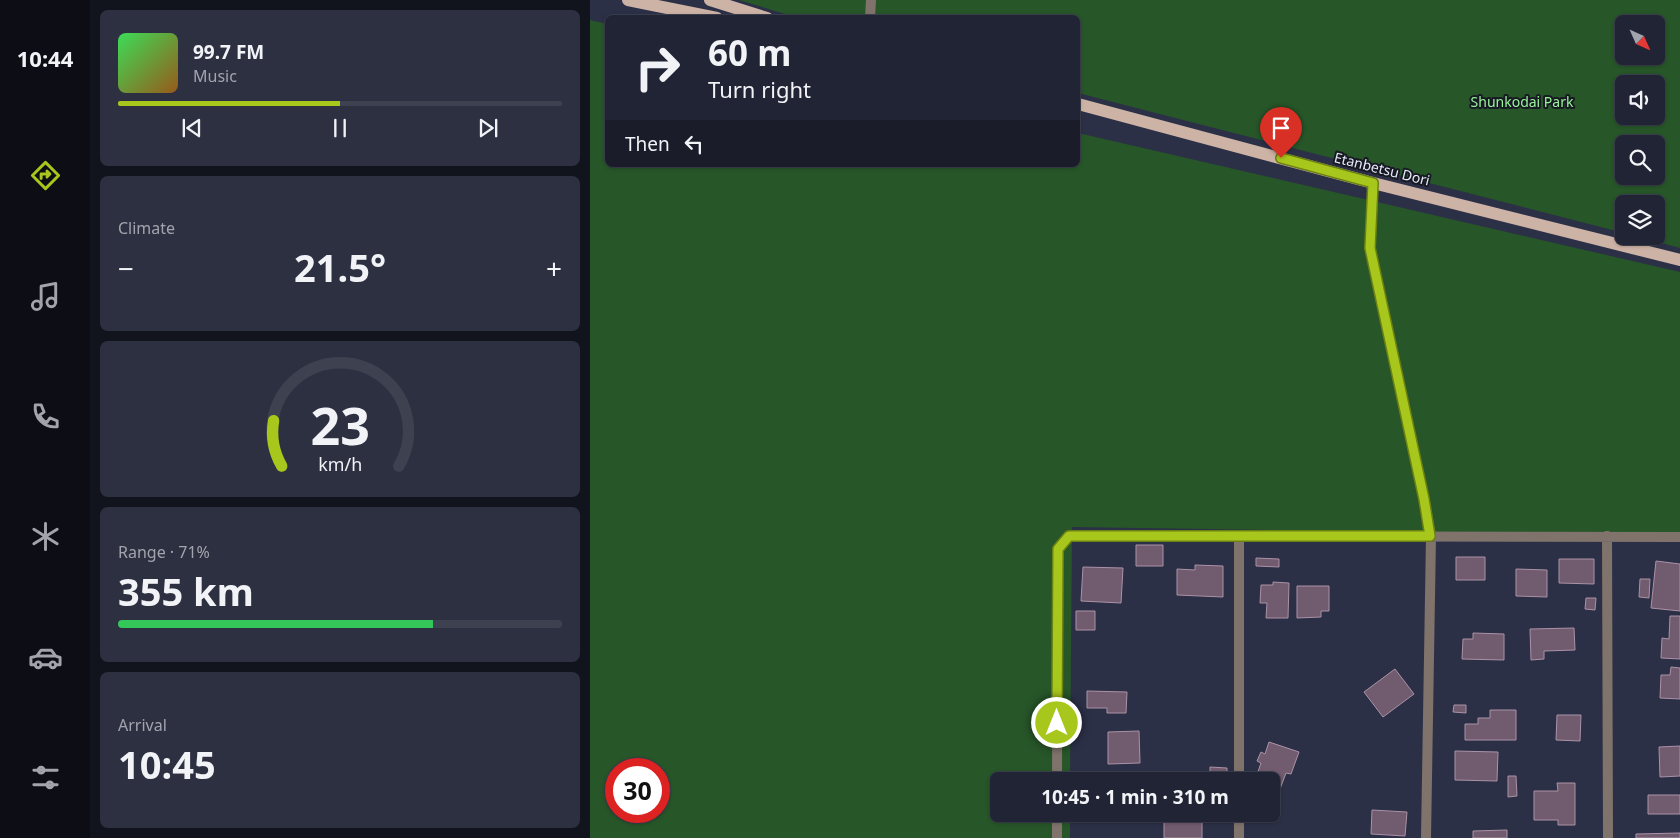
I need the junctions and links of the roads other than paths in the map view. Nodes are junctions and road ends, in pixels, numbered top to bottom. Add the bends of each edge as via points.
1 (628, 0) edge
2 (710, 0) edge
3 (872, 0) edge
4 (702, 15) edge
5 (758, 15) edge
6 (870, 15) edge
7 (1080, 105) edge
8 (1373, 183) junction
9 (1680, 260) edge
10 (1239, 536) junction
11 (1430, 536) junction
12 (1607, 536) junction
13 (1680, 538) edge
14 (1057, 772) edge
15 (1239, 772) edge
16 (1057, 822) edge
17 (1239, 822) edge
18 (1056, 838) edge
19 (1239, 838) edge
20 (1426, 838) edge
21 (1608, 838) edge

1 - 4 main road
2 - 5 main road
3 - 6 street
7 - 8 main road, Etanbetsu Dori
8 - 9 main road, Etanbetsu Dori
8 - 11 street via 1370,248
10 - 11 street
10 - 14 street via 1069,536 1058,549
10 - 15 street
11 - 12 street
11 - 20 street
12 - 13 street
12 - 21 street
16 - 18 street
17 - 19 street

